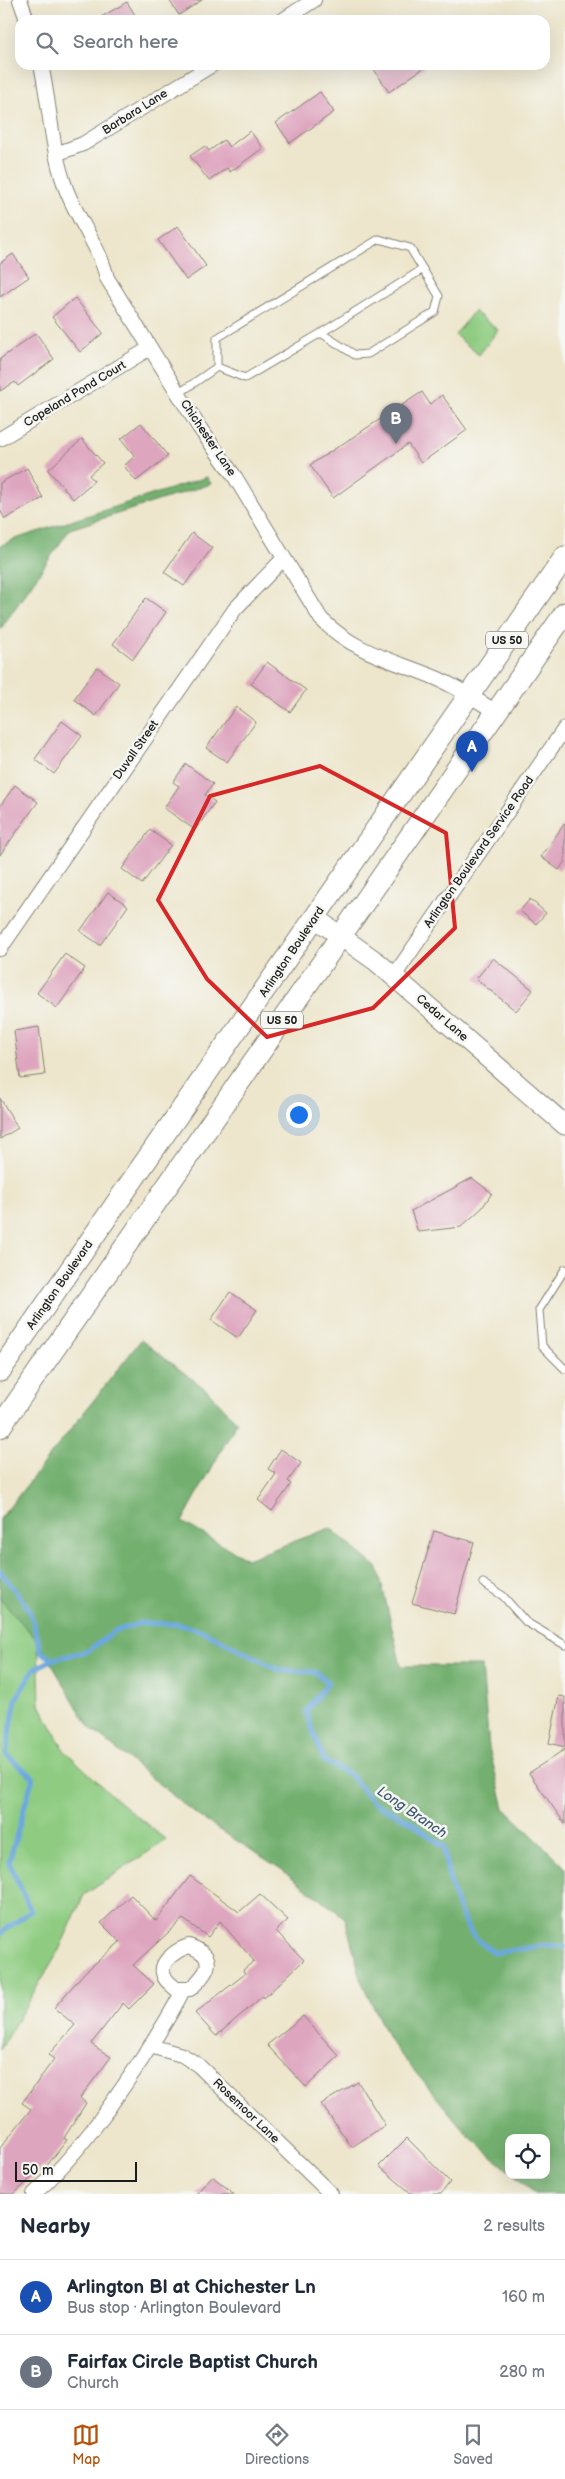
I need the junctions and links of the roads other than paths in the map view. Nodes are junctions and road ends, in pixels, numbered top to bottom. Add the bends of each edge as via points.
1 (20, 0) edge
2 (314, 0) edge
3 (25, 15) edge
4 (291, 15) edge
5 (42, 70) edge
6 (204, 70) edge
7 (56, 154) junction
8 (423, 269) junction
9 (321, 332) junction
10 (150, 348) junction
11 (216, 367) junction
12 (178, 394) junction
13 (0, 439) edge
14 (565, 557) edge
15 (284, 559) junction
16 (565, 613) edge
17 (470, 695) junction
18 (496, 712) junction
19 (565, 728) edge
20 (315, 918) junction
21 (341, 936) junction
22 (0, 949) edge
23 (394, 976) junction
24 (565, 1125) edge
25 (565, 1269) edge
26 (565, 1368) edge
27 (0, 1371) edge
28 (0, 1427) edge
29 (483, 1583) dead end
30 (565, 1645) edge
31 (183, 1990) dead end
32 (150, 2046) junction
33 (34, 2194) edge
34 (331, 2194) edge

1 - 3 street
2 - 4 street
5 - 7 street, Chichester Lane
6 - 7 street, Barbara Lane via 83,144
7 - 10 street, Chichester Lane via 65,187 107,278
8 - 9 lane
8 - 9 lane via 439,296 435,312 368,354 354,354
8 - 11 lane via 410,248 379,239 217,338
9 - 11 lane via 245,378
10 - 12 street, Chichester Lane
10 - 13 street, Copeland Pond Court
11 - 12 lane
12 - 15 street, Chichester Lane via 235,477
14 - 17 main road, Arlington Boulevard / US 50
15 - 17 street, Chichester Lane via 321,619 336,634 353,646 436,678
15 - 22 street, Duvall Street via 235,609
16 - 18 main road, US 50
17 - 18 street, Chichester Lane
17 - 20 main road, Arlington Boulevard / US 50
18 - 21 main road, US 50
19 - 23 street, Arlington Boulevard Service Road
20 - 21 main road, Cedar Lane
20 - 27 main road, Arlington Boulevard / US 50
21 - 23 main road, Cedar Lane
21 - 28 main road, US 50
23 - 24 main road, Cedar Lane
25 - 26 lane via 539,1310 542,1346
29 - 30 lane via 503,1596 526,1622
31 - 32 street
32 - 33 street via 124,2087 68,2161
32 - 34 street, Rosemoor Lane via 182,2055 198,2065

